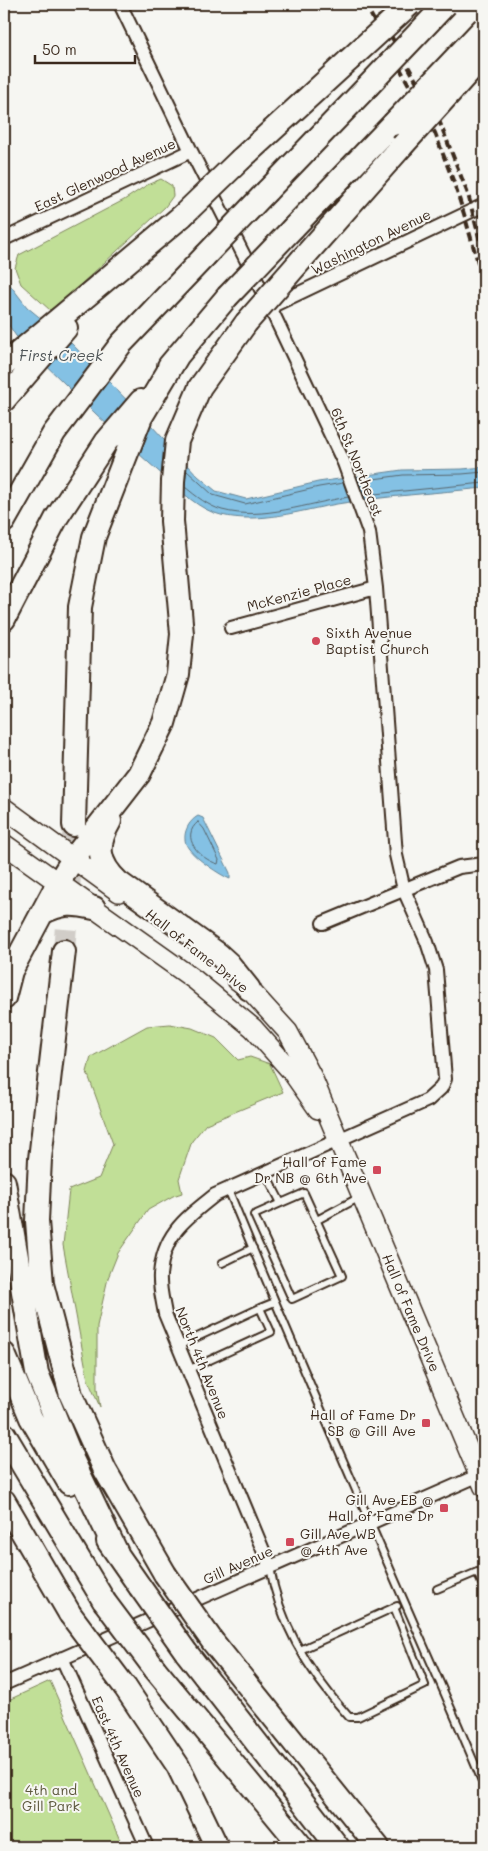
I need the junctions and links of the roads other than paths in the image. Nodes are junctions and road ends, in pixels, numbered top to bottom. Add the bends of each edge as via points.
1 (120, 4) edge
2 (410, 4) edge
3 (446, 4) edge
4 (484, 28) edge
5 (484, 55) edge
6 (191, 151) junction
7 (484, 205) edge
8 (4, 239) edge
9 (117, 272) junction
10 (270, 307) junction
11 (178, 355) junction
12 (4, 365) edge
13 (4, 400) edge
14 (4, 521) edge
15 (376, 588) junction
16 (4, 619) edge
17 (231, 628) dead end
18 (129, 786) junction
19 (4, 808) edge
20 (74, 825) tunnel mouth
21 (4, 844) edge
22 (73, 859) junction
23 (484, 864) edge
24 (58, 883) junction
25 (404, 890) junction
26 (94, 908) junction
27 (42, 913) junction
28 (323, 923) dead end
29 (64, 951) tunnel mouth
30 (248, 989) junction
31 (4, 998) edge
32 (441, 1088) joint
33 (339, 1139) junction
34 (265, 1172) junction
35 (4, 1182) edge
36 (228, 1189) junction
37 (362, 1196) junction
38 (281, 1203) junction
39 (317, 1220) junction
40 (253, 1248) junction
41 (222, 1263) dead end
42 (275, 1302) junction
43 (260, 1308) junction
44 (178, 1346) junction
45 (4, 1354) edge
46 (188, 1370) junction
47 (4, 1434) edge
48 (483, 1479) edge
49 (4, 1501) edge
50 (370, 1524) junction
51 (116, 1553) junction
52 (270, 1568) junction
53 (484, 1588) edge
54 (437, 1590) dead end
55 (404, 1602) junction
56 (394, 1607) junction
57 (300, 1650) junction
58 (62, 1658) junction
59 (4, 1684) edge
60 (484, 1786) edge
61 (147, 1847) edge
62 (217, 1847) edge
63 (302, 1847) edge
64 (338, 1847) edge
65 (378, 1847) edge

1 - 6 street, 6th St Northeast
2 - 9 highway, bridge via 182,216
3 - 14 highway, bridge via 121,344 54,433
4 - 11 highway, bridge via 227,297
5 - 18 highway, bridge via 246,323 200,387 177,441 172,481 172,522 182,634 178,674 164,723 139,774
6 - 8 street, East Glenwood Avenue
6 - 10 street, 6th St Northeast
7 - 10 street, Washington Avenue
9 - 12 highway
9 - 13 highway
10 - 15 street, 6th St Northeast via 344,463 369,532
11 - 16 highway via 106,442 62,509
11 - 20 highway via 141,417 94,537 80,607
15 - 17 street, McKenzie Place
15 - 25 street, 6th St Northeast via 392,817
18 - 22 highway
18 - 30 highway via 101,840 105,867 118,882 218,954
19 - 22 main road, Hall of Fame Drive
21 - 24 main road, Hall of Fame Drive
22 - 24 highway
22 - 30 main road, Hall of Fame Drive
23 - 25 street via 459,867
24 - 26 main road, Hall of Fame Drive
24 - 27 highway
25 - 28 street
25 - 32 street, 6th St Northeast via 436,970 445,1078
26 - 27 highway via 63,905
26 - 33 main road, Hall of Fame Drive via 195,980 253,1028 292,1072
27 - 31 highway via 12,971
29 - 65 highway, bridge via 40,1160 37,1221 42,1284 71,1395 105,1470 165,1574 213,1642
30 - 33 main road, Hall of Fame Drive via 288,1032
32 - 33 street, North 4th Avenue via 428,1100
33 - 34 street, North 4th Avenue
33 - 37 main road, Hall of Fame Drive
34 - 36 street, North 4th Avenue
34 - 38 lane
35 - 51 highway via 37,1374 72,1461
36 - 40 lane
36 - 44 street, North 4th Avenue via 215,1195 185,1219 165,1245 160,1276 164,1314
37 - 39 lane
37 - 48 main road, Hall of Fame Drive
38 - 39 lane via 304,1193
38 - 39 lane via 254,1215 292,1299 342,1276
40 - 41 lane
40 - 42 lane
42 - 43 lane
42 - 50 lane
43 - 44 lane
43 - 46 lane via 271,1332
44 - 46 street, North 4th Avenue
45 - 51 highway via 31,1418
46 - 52 street, North 4th Avenue
47 - 63 highway, bridge via 104,1601 155,1669
48 - 50 street, Gill Avenue
49 - 62 highway, bridge via 70,1614 125,1687 178,1766
50 - 52 street, Gill Avenue
50 - 55 lane
51 - 64 highway, bridge via 186,1652
52 - 57 lane via 274,1592
52 - 58 street, Gill Avenue
53 - 54 lane via 477,1572
55 - 56 lane
55 - 60 lane
56 - 57 lane
56 - 57 lane via 426,1685 358,1717 349,1717 339,1706
58 - 59 street, Gill Avenue
58 - 61 street, East 4th Avenue

